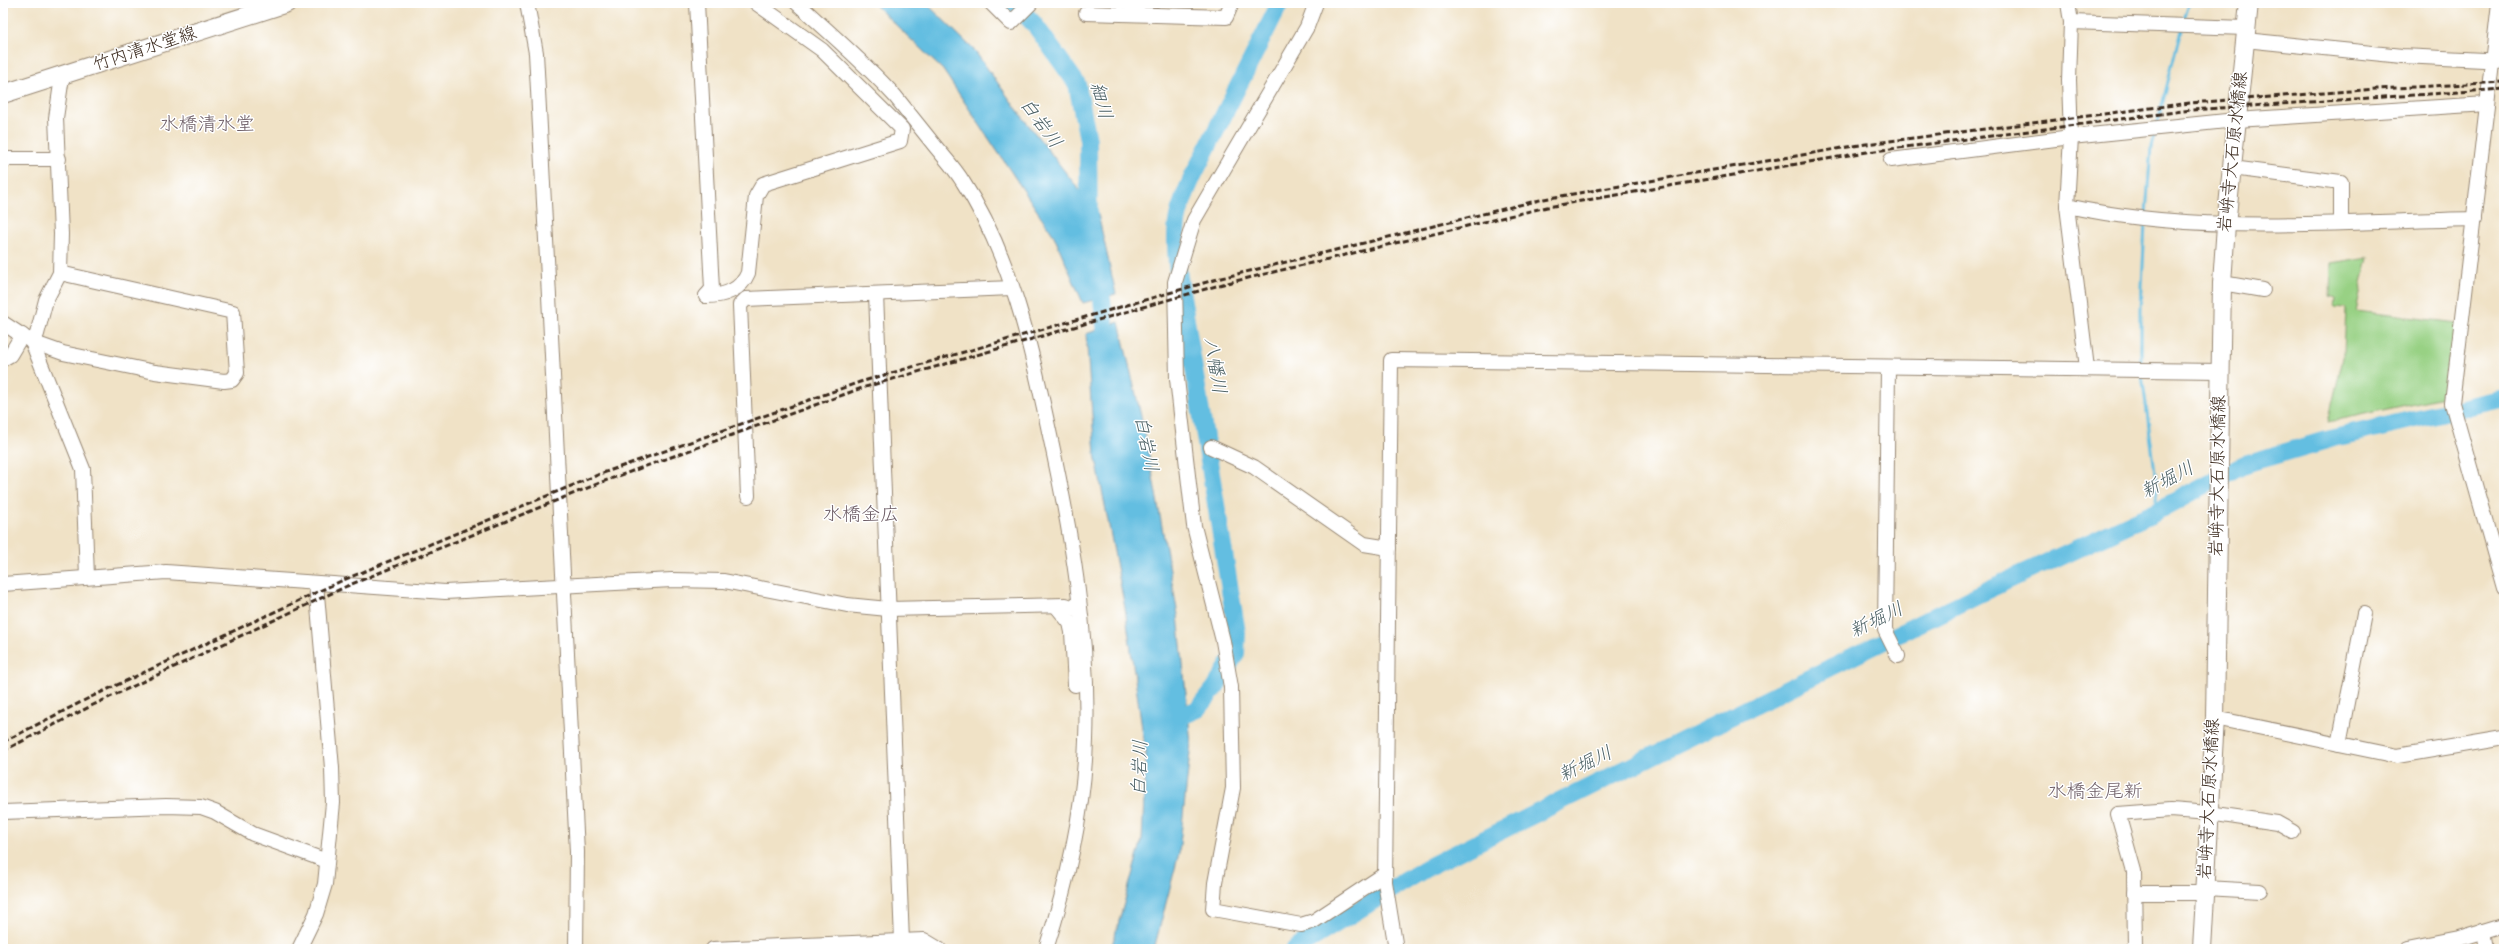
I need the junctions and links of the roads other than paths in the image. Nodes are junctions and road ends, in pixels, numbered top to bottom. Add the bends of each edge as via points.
1 (287, 3) edge
2 (528, 3) edge
3 (697, 3) edge
4 (756, 3) edge
5 (797, 3) edge
6 (991, 3) edge
7 (1031, 3) edge
8 (1232, 3) edge
9 (1316, 3) edge
10 (2068, 3) edge
11 (2249, 3) edge
12 (2499, 3) edge
13 (1086, 12) dead end
14 (2071, 22) junction
15 (2246, 34) junction
16 (2498, 60) edge
17 (62, 76) junction
18 (3, 94) edge
19 (2487, 104) junction
20 (2236, 120) junction
21 (2071, 137) junction
22 (59, 158) junction
23 (3, 159) edge
24 (1891, 160) dead end
25 (2232, 168) junction
26 (2067, 206) junction
27 (2474, 219) junction
28 (2341, 222) junction
29 (2226, 225) junction
30 (60, 273) junction
31 (2222, 283) junction
32 (1012, 288) junction
33 (2263, 290) dead end
34 (876, 294) junction
35 (3, 323) edge
36 (27, 338) junction
37 (3, 359) edge
38 (1888, 368) junction
39 (2087, 368) junction
40 (2221, 370) junction
41 (1211, 447) dead end
42 (748, 496) dead end
43 (1389, 548) junction
44 (86, 577) junction
45 (316, 583) junction
46 (3, 584) edge
47 (563, 587) junction
48 (2504, 588) edge
49 (1057, 606) junction
50 (888, 609) junction
51 (1080, 611) junction
52 (2364, 614) dead end
53 (1898, 656) dead end
54 (2215, 718) junction
55 (2504, 738) edge
56 (2339, 744) junction
57 (3, 812) edge
58 (2209, 813) junction
59 (2293, 832) dead end
60 (327, 861) junction
61 (1385, 878) junction
62 (2260, 890) dead end
63 (2205, 891) junction
64 (2134, 893) junction
65 (2504, 925) edge
66 (2482, 931) junction
67 (902, 941) junction
68 (299, 949) edge
69 (576, 949) edge
70 (713, 949) edge
71 (939, 949) edge
72 (1036, 949) edge
73 (1046, 949) edge
74 (1396, 949) edge
75 (2135, 949) edge
76 (2202, 949) edge
77 (2407, 949) edge
78 (2486, 949) edge

1 - 17 main road, 竹内清水堂線
2 - 47 street via 536,53
3 - 4 street via 712,289 706,296 727,294 744,282 748,273 756,196 763,184 900,141 902,129 822,50
5 - 32 street via 894,96 962,180 982,215
6 - 7 street via 1010,23
8 - 13 street via 1226,17
9 - 61 street via 1307,28 1194,220 1175,282 1176,379 1194,526 1223,641 1231,687 1233,788 1215,882 1213,910 1301,925 1314,921
10 - 14 street
11 - 15 main road, 岩峅寺大石原水橋線
12 - 16 street
14 - 15 street
14 - 21 street
15 - 16 street via 2402,56
15 - 20 main road, 岩峅寺大石原水橋線
16 - 19 street
17 - 18 main road, 竹内清水堂線
17 - 22 street via 56,118
19 - 20 street
19 - 27 street
20 - 21 street
20 - 25 main road, 岩峅寺大石原水橋線
21 - 24 street
21 - 26 street
22 - 23 street
22 - 30 street
25 - 28 street via 2341,182
25 - 29 main road, 岩峅寺大石原水橋線
26 - 29 street via 2113,216
26 - 39 street
27 - 28 street
27 - 48 street via 2452,403
28 - 29 street
29 - 31 main road, 岩峅寺大石原水橋線
30 - 36 street via 46,300 37,334
30 - 36 street via 234,312 237,373 232,380 224,381 155,372 63,353
31 - 33 street
31 - 40 main road, 岩峅寺大石原水橋線
32 - 34 street
32 - 51 street via 1040,387 1063,494
34 - 42 street via 746,299 740,305
34 - 50 street
35 - 36 street
36 - 37 street
36 - 44 street via 83,469
38 - 39 street
38 - 43 street via 1391,360
38 - 53 street via 1885,630
39 - 40 street
40 - 54 main road, 岩峅寺大石原水橋線
41 - 43 street via 1254,467 1364,544
43 - 61 street
44 - 45 street via 166,572
44 - 46 street
45 - 47 street via 445,592
45 - 60 street via 332,768 333,804
47 - 50 street via 672,580 724,581 847,605
47 - 69 street via 577,852
49 - 50 street
49 - 51 street via 1066,605
49 - 72 street via 1070,623 1072,632 1077,769 1055,880
50 - 67 street
51 - 73 street via 1086,739 1082,795
52 - 56 street
54 - 56 street
54 - 58 main road, 岩峅寺大石原水橋線
55 - 56 street via 2397,756
57 - 60 street via 201,807 254,834
58 - 59 street via 2277,823
58 - 63 main road, 岩峅寺大石原水橋線
58 - 64 street via 2171,810 2118,814 2134,871
60 - 68 street via 325,884
61 - 74 street
62 - 63 street
63 - 64 street
63 - 76 main road, 岩峅寺大石原水橋線
64 - 75 street
65 - 66 street
66 - 77 street via 2458,939
66 - 78 street
67 - 70 street
67 - 71 street via 924,940

